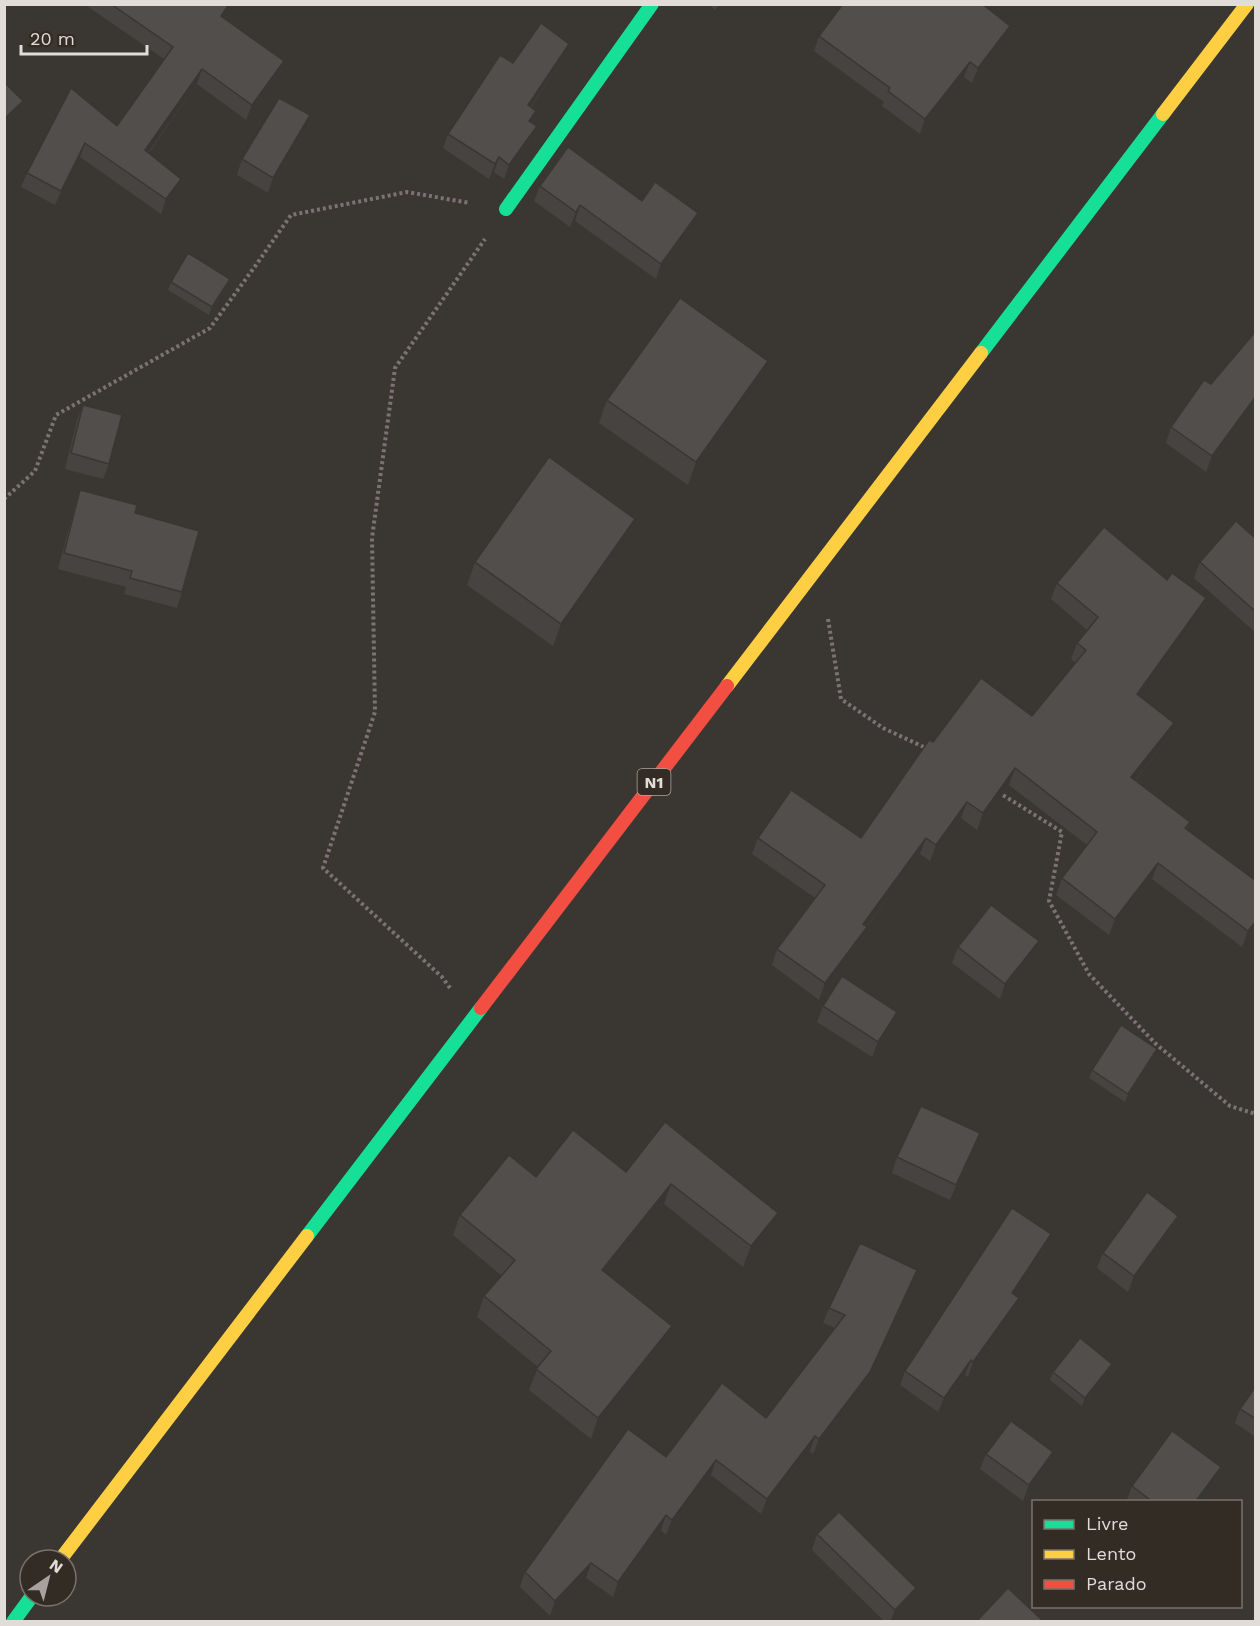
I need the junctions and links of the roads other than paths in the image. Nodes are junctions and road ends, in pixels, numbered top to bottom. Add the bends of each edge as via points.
1 (652, 4) edge
2 (1247, 4) edge
3 (506, 208) road end
4 (69, 1548) edge
5 (23, 1608) edge
6 (13, 1622) edge

1 - 3 main road
2 - 4 main road, N1
5 - 6 main road

